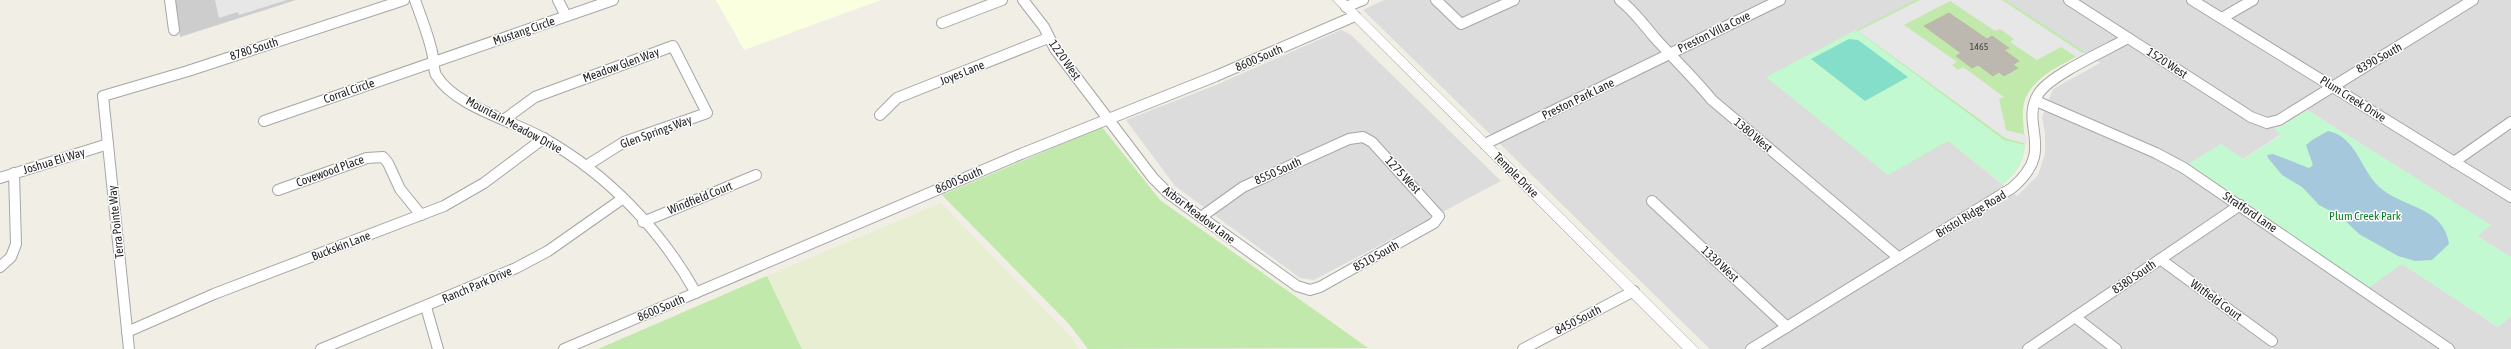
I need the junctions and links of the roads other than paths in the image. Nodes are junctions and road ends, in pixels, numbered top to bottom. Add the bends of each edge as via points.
1 (170, 0) edge
2 (404, 0) edge
3 (416, 0) edge
4 (558, 0) edge
5 (612, 0) edge
6 (1002, 0) edge
7 (1024, 0) edge
8 (1363, 0) edge
9 (1436, 0) edge
10 (1514, 0) edge
11 (1620, 0) edge
12 (1780, 0) edge
13 (2069, 0) edge
14 (2192, 0) edge
15 (2253, 0) edge
16 (2468, 1) edge
17 (1347, 8) edge
18 (566, 16) junction
19 (2222, 18) junction
20 (942, 23) dead end
21 (174, 30) dead end
22 (1048, 38) junction
23 (2128, 38) junction
24 (1670, 53) junction
25 (435, 62) junction
26 (2332, 86) junction
27 (103, 96) joint
28 (2036, 101) junction
29 (707, 113) joint
30 (880, 115) dead end
31 (1108, 118) junction
32 (505, 119) junction
33 (264, 121) dead end
34 (2511, 122) edge
35 (2267, 123) joint
36 (1363, 137) joint
37 (544, 138) junction
38 (108, 144) junction
39 (1485, 144) junction
40 (2454, 162) junction
41 (586, 166) junction
42 (14, 173) junction
43 (756, 176) dead end
44 (0, 178) edge
45 (278, 190) dead end
46 (2511, 197) edge
47 (622, 199) junction
48 (1652, 201) dead end
49 (2240, 205) junction
50 (421, 215) junction
51 (1439, 216) joint
52 (1200, 218) junction
53 (643, 222) junction
54 (1899, 258) junction
55 (2160, 259) junction
56 (0, 267) edge
57 (1310, 290) joint
58 (1634, 291) junction
59 (696, 293) junction
60 (426, 307) junction
61 (2075, 316) junction
62 (1787, 326) junction
63 (128, 332) junction
64 (2272, 341) dead end
65 (129, 349) edge
66 (321, 349) edge
67 (438, 349) edge
68 (564, 349) edge
69 (1523, 349) edge
70 (1692, 349) edge
71 (1751, 349) edge
72 (2028, 349) edge
73 (2116, 349) edge
74 (2449, 349) edge

1 - 21 street
2 - 27 street, 8780 South via 188,71
3 - 25 street, Mountain Meadow Drive
4 - 18 street
5 - 18 street, Mustang Circle
6 - 20 street
7 - 22 street, 1220 West via 1044,27
8 - 17 street, 8600 South
9 - 10 street via 1461,24
11 - 24 street, 1380 West via 1637,14
12 - 24 street, Preston Villa Cove
13 - 23 street, 1520 West
14 - 19 street, Plum Creek Drive
15 - 19 street
16 - 26 street, 8390 South via 2405,44 2372,60
17 - 31 street, 8600 South via 1216,76
17 - 39 street, Temple Drive
18 - 25 street, Mustang Circle
19 - 26 street, Plum Creek Drive
22 - 30 street, Joyes Lane via 897,98
22 - 31 street, 1220 West
23 - 28 street, Bristol Ridge Road via 2056,80 2040,91
23 - 35 street, 1520 West via 2251,117
24 - 39 street, Preston Park Lane
24 - 54 street, 1380 West via 1712,100
25 - 32 street, Mountain Meadow Drive via 436,74 453,93
25 - 33 street, Corral Circle
26 - 35 street, 8390 South via 2279,120
26 - 40 street, Plum Creek Drive
27 - 38 street, Terra Pointe Way
28 - 49 street, Stratford Lane via 2173,161
28 - 54 street, Bristol Ridge Road via 2033,124 2035,155 2032,166 2024,178 2010,191
29 - 32 street, Meadow Glen Way via 673,46 535,97
29 - 41 street, Glen Springs Way via 624,142
31 - 52 street, Arbor Meadow Lane via 1157,182
31 - 59 street, 8600 South
32 - 37 street, Mountain Meadow Drive
34 - 40 street
36 - 51 street, 1275 West via 1374,144
36 - 52 street, 8550 South via 1349,139 1243,187
37 - 41 street, Mountain Meadow Drive
37 - 50 street, Buckskin Lane via 484,184 444,206
38 - 42 street, Joshua Eli Way
38 - 63 street, Terra Pointe Way
39 - 58 street, Temple Drive
40 - 46 street, Plum Creek Drive
41 - 47 street, Mountain Meadow Drive via 608,183
42 - 44 street, Joshua Eli Way
42 - 56 street via 16,244 11,257
43 - 53 street, Windfield Court
45 - 50 street, Covewood Place via 376,156 387,160 398,188 414,202
47 - 53 street, Mountain Meadow Drive
47 - 60 street, Ranch Park Drive via 542,254 487,282
48 - 62 street, 1330 West
49 - 55 street, 8380 South
49 - 74 street, Stratford Lane
50 - 63 street, Buckskin Lane via 214,294
51 - 57 street, 8510 South via 1434,224 1326,284
52 - 57 street, Arbor Meadow Lane via 1297,286
53 - 59 street, Mountain Meadow Drive via 678,262
54 - 62 street, Bristol Ridge Road
55 - 61 street, 8380 South
55 - 64 street, Witfield Court
58 - 69 street, 8450 South
58 - 70 street, Temple Drive
59 - 68 street, 8600 South
60 - 66 street, Ranch Park Drive
60 - 67 street
61 - 72 street, 8380 South
61 - 73 street
62 - 71 street, Bristol Ridge Road
63 - 65 street, Terra Pointe Way

